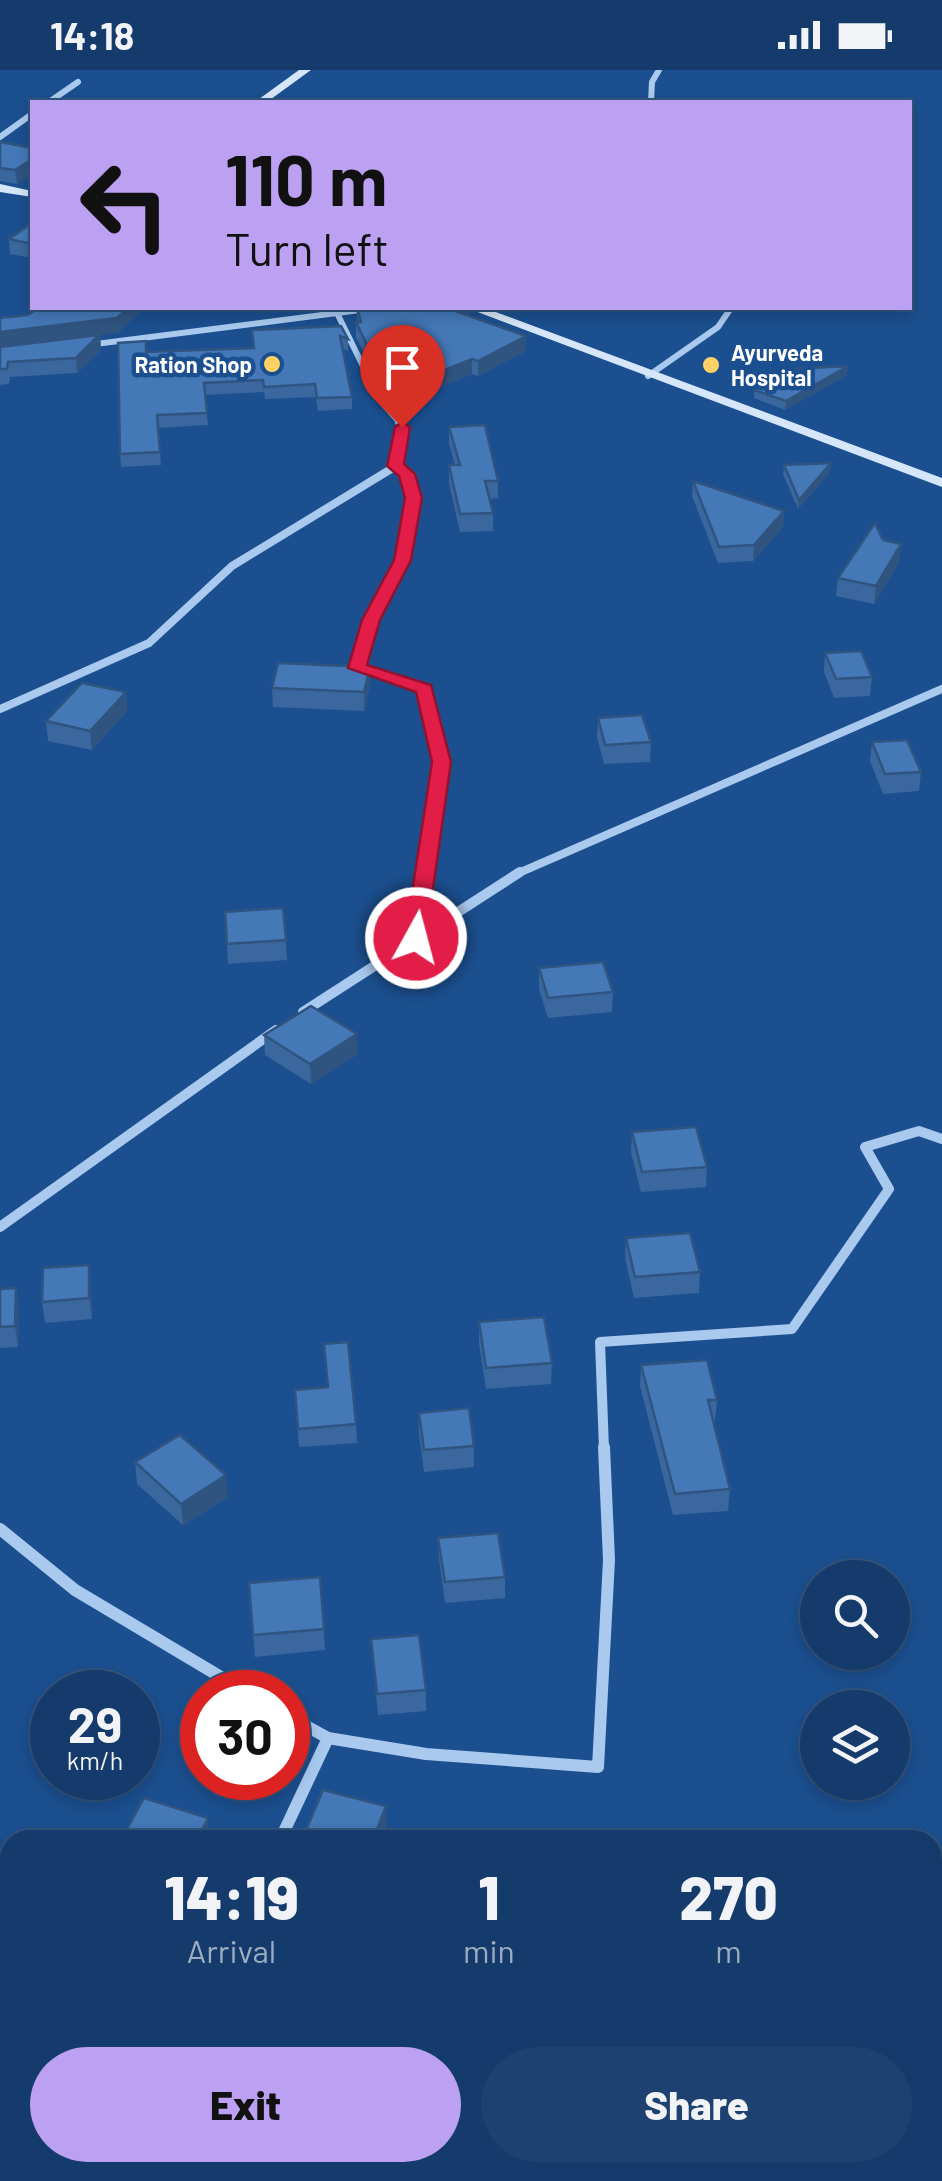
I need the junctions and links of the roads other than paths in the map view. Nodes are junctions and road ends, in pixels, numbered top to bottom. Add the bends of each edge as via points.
1 (306, 70) edge
2 (659, 70) edge
3 (78, 82) dead end
4 (52, 100) edge
5 (263, 100) edge
6 (651, 100) edge
7 (30, 116) edge
8 (0, 138) edge
9 (0, 188) edge
10 (30, 194) edge
11 (360, 310) edge
12 (479, 310) edge
13 (730, 310) edge
14 (336, 313) junction
15 (69, 347) edge
16 (648, 376) junction
17 (396, 466) junction
18 (942, 484) edge
19 (942, 688) edge
20 (0, 709) edge
21 (416, 938) junction
22 (942, 1139) edge
23 (0, 1226) edge
24 (0, 1529) edge
25 (209, 1670) edge
26 (310, 1728) edge
27 (328, 1738) junction
28 (285, 1830) edge

1 - 5 main road
2 - 6 street
3 - 4 street
7 - 8 street
9 - 10 main road
11 - 14 street
12 - 16 main road
13 - 16 street via 718,326
14 - 15 street
14 - 17 street via 379,399 402,427
16 - 18 main road
17 - 20 street via 232,566 149,643
17 - 21 street via 407,474 413,498 403,560 371,620 357,668 424,689 439,741
19 - 21 street via 511,876
21 - 23 street via 243,1051
22 - 27 street via 920,1131 865,1147 889,1190 792,1329 600,1342 609,1560 598,1767 426,1754
24 - 25 street via 75,1590
26 - 27 street
27 - 28 street

